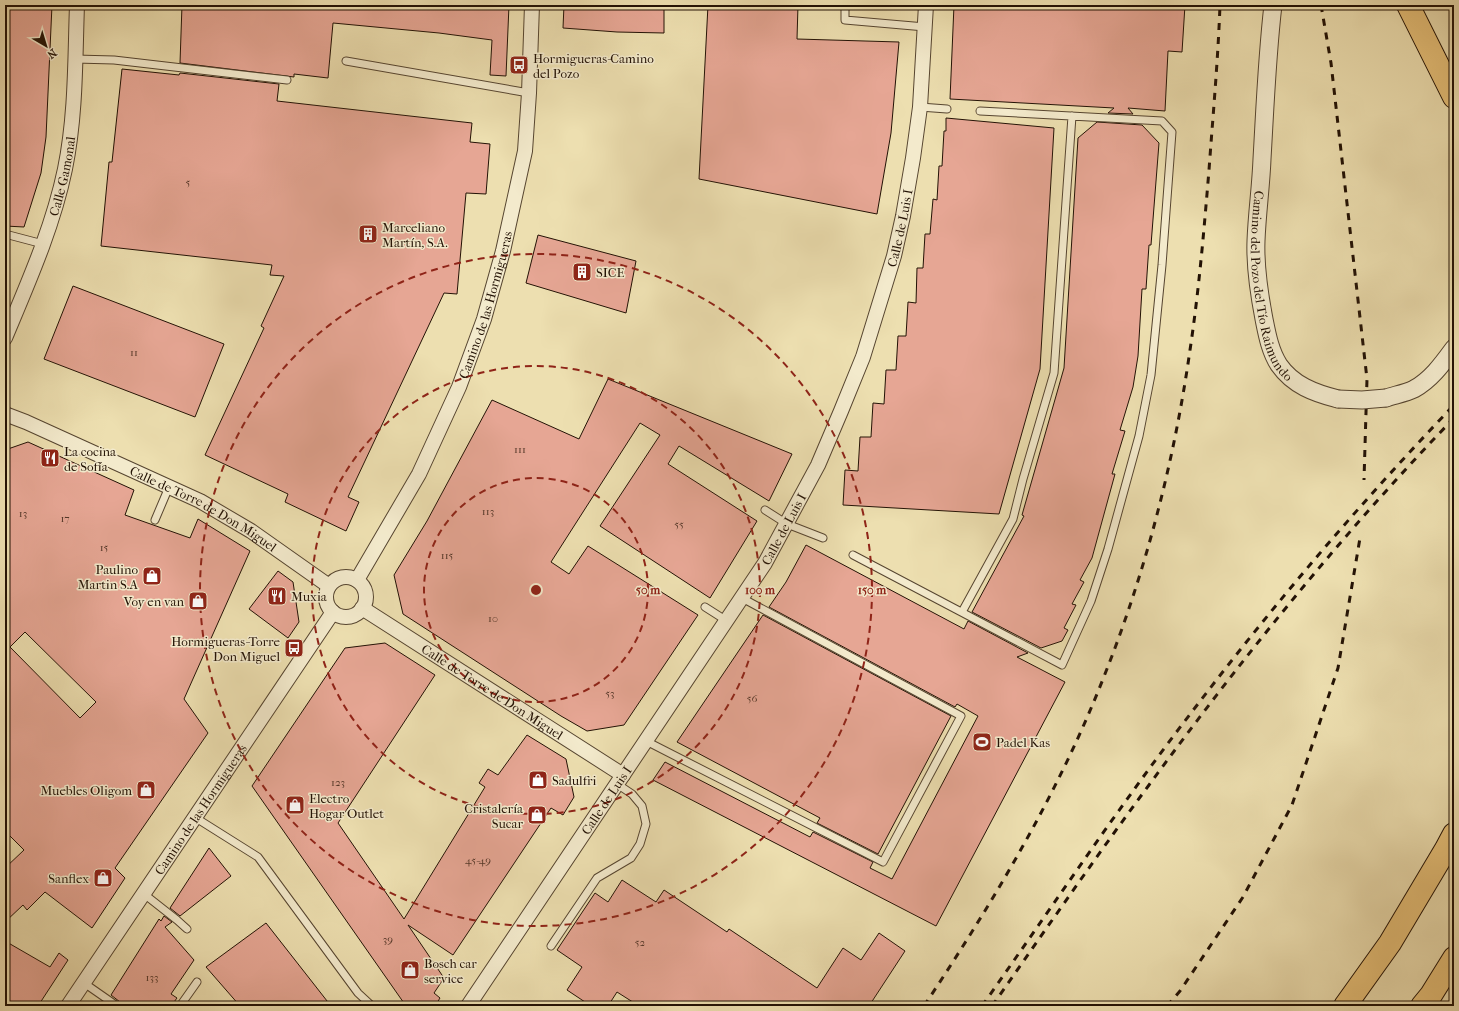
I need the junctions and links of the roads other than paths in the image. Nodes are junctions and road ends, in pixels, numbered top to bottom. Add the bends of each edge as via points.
1 (77, 5) edge
2 (532, 5) edge
3 (845, 5) edge
4 (926, 5) edge
5 (1273, 5) edge
6 (1408, 5) edge
7 (1413, 5) edge
8 (925, 27) junction
9 (1423, 34) junction
10 (75, 59) junction
11 (346, 61) dead end
12 (287, 80) dead end
13 (529, 93) junction
14 (1454, 97) edge
15 (920, 107) junction
16 (947, 109) dead end
17 (980, 111) dead end
18 (1072, 116) junction
19 (5, 234) edge
20 (42, 244) junction
21 (5, 338) edge
22 (1454, 348) edge
23 (5, 414) edge
24 (169, 487) junction
25 (765, 510) dead end
26 (155, 520) dead end
27 (788, 524) junction
28 (823, 538) dead end
29 (854, 555) dead end
30 (357, 580) junction
31 (329, 586) junction
32 (742, 598) junction
33 (705, 607) dead end
34 (362, 608) junction
35 (333, 612) junction
36 (962, 612) junction
37 (727, 621) junction
38 (646, 741) junction
39 (620, 780) junction
40 (196, 818) junction
41 (1454, 834) edge
42 (144, 894) junction
43 (187, 929) dead end
44 (551, 946) dead end
45 (1454, 958) edge
46 (197, 982) dead end
47 (84, 983) junction
48 (68, 1006) edge
49 (117, 1006) edge
50 (180, 1006) edge
51 (372, 1006) edge
52 (468, 1006) edge
53 (1345, 1006) edge
54 (1422, 1006) edge

1 - 10 street, Calle Gamonal
2 - 13 street, Camino de las Hormigueras
3 - 8 lane via 845,20
4 - 8 street, Calle de Luis I
5 - 22 street, Camino del Pozo del Tío Raimundo, bridge via 1256,241 1258,286 1273,354 1295,382 1307,389 1338,399 1362,400 1386,398 1413,389 1430,378
6 - 9 highway
7 - 9 highway
8 - 15 street, Calle de Luis I
9 - 14 highway
10 - 12 lane via 114,60
10 - 20 street, Calle Gamonal via 72,128 65,169 55,209
11 - 13 lane
13 - 30 street, Camino de las Hormigueras via 525,151 503,251 484,319 459,387 420,474
15 - 16 lane
15 - 27 street, Calle de Luis I via 903,216 879,307 863,357 841,411 818,465
17 - 18 lane
18 - 36 lane via 1054,373 1014,519
18 - 36 lane via 1162,122 1172,132 1151,375 1139,436 1091,601 1062,665
19 - 20 lane
20 - 21 street, Calle Gamonal
23 - 24 street, Calle de Torre de Don Miguel
24 - 26 lane
24 - 31 street, Calle de Torre de Don Miguel via 228,517
25 - 27 lane
27 - 28 lane
27 - 32 street, Calle de Luis I
29 - 36 lane
30 - 31 street via 347,577 336,579
30 - 34 street via 364,588 366,598
31 - 35 street via 326,596
32 - 37 street, Calle de Luis I
32 - 38 lane via 961,716 883,862
33 - 37 lane
34 - 35 street via 354,615 343,617
34 - 39 street, Calle de Torre de Don Miguel
35 - 40 street, Camino de las Hormigueras
37 - 38 street, Calle de Luis I
38 - 39 street, Calle de Luis I
39 - 44 lane via 642,806 646,824 640,844 631,858 597,878
39 - 52 street, Calle de Luis I
40 - 42 street, Camino de las Hormigueras
40 - 51 lane via 258,857 358,993
41 - 53 highway via 1390,943
42 - 43 lane
42 - 47 street, Camino de las Hormigueras
45 - 54 highway
46 - 50 lane
47 - 48 street, Camino de las Hormigueras
47 - 49 lane

